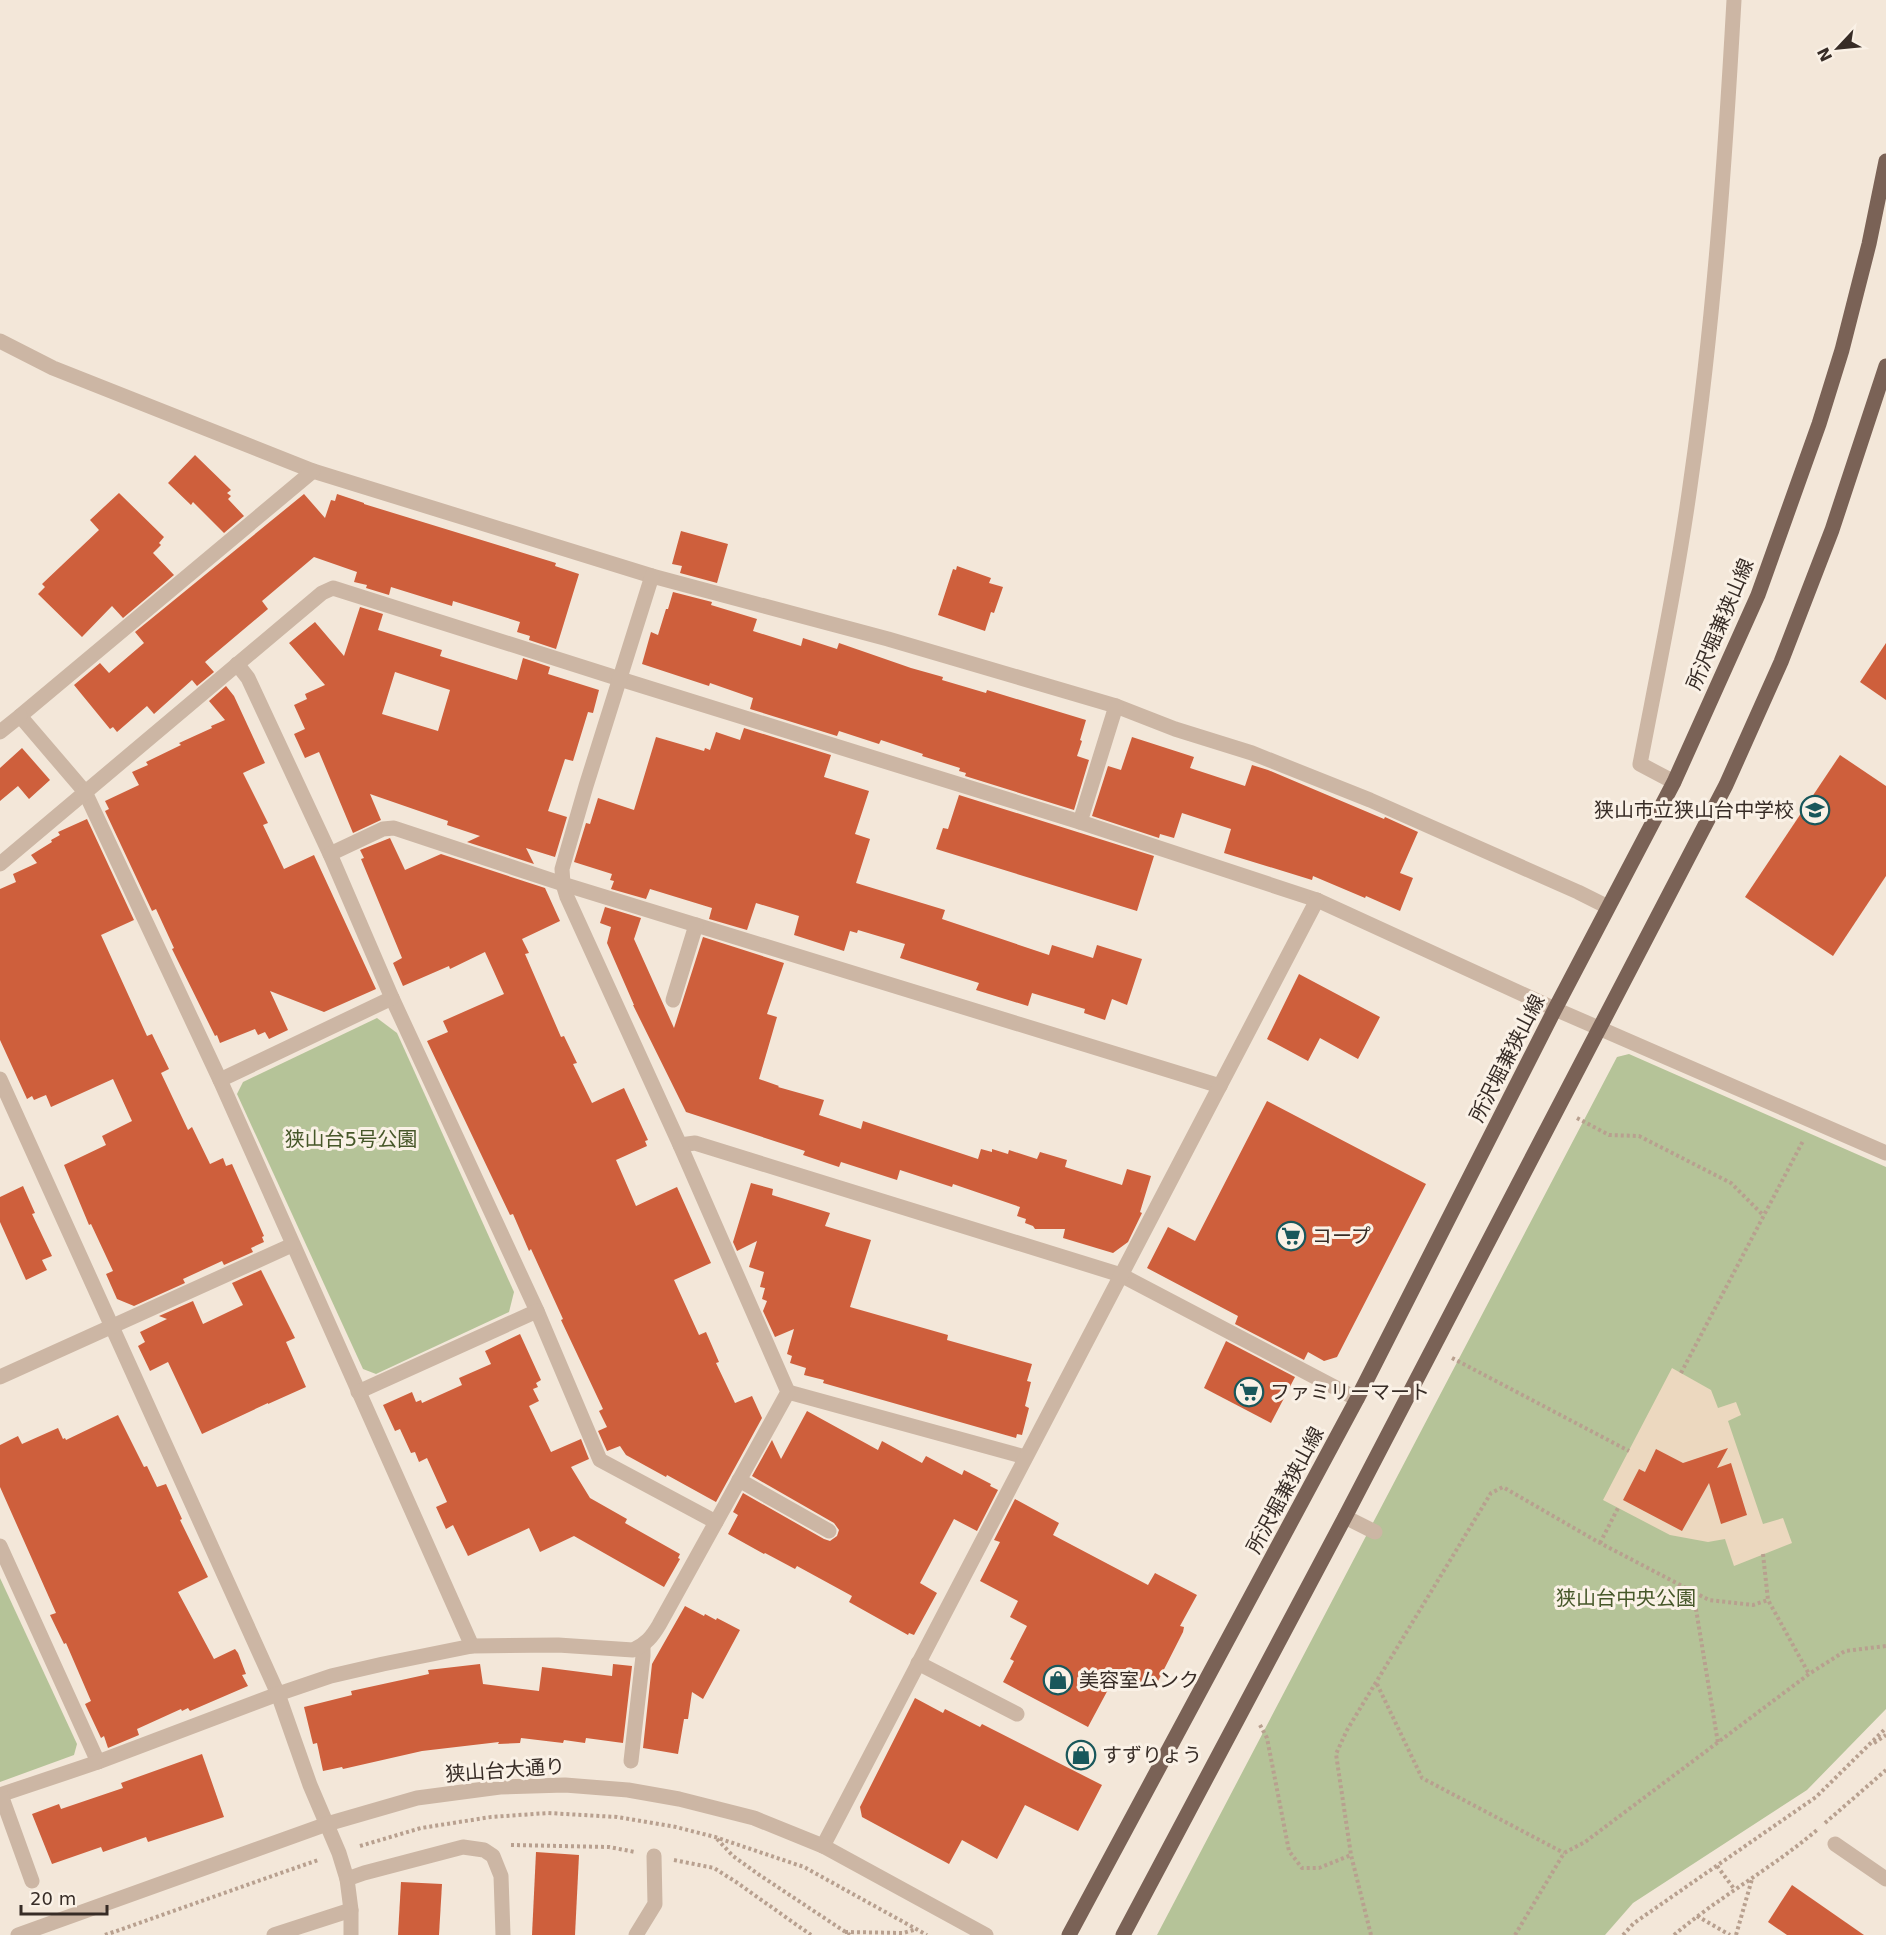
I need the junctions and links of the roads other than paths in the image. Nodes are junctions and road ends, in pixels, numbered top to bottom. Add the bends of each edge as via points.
1 (1734, 0) edge
2 (1886, 161) edge
3 (0, 341) edge
4 (1886, 366) edge
5 (313, 471) junction
6 (652, 576) junction
7 (237, 664) junction
8 (620, 679) junction
9 (1116, 706) junction
10 (20, 716) junction
11 (0, 732) edge
12 (1674, 782) junction
13 (85, 792) junction
14 (1080, 822) junction
15 (330, 854) junction
16 (0, 864) edge
17 (563, 884) junction
18 (1317, 900) junction
19 (1608, 907) junction
20 (696, 925) junction
21 (392, 998) junction
22 (673, 1000) dead end
23 (1556, 1009) junction
24 (1599, 1026) junction
25 (0, 1079) edge
26 (220, 1080) junction
27 (1220, 1086) junction
28 (680, 1145) junction
29 (1886, 1153) edge
30 (292, 1245) junction
31 (1121, 1275) junction
32 (537, 1311) junction
33 (111, 1326) junction
34 (0, 1377) edge
35 (358, 1392) junction
36 (788, 1392) junction
37 (1357, 1399) junction
38 (1025, 1457) junction
39 (739, 1480) junction
40 (1345, 1517) junction
41 (716, 1522) junction
42 (829, 1531) dead end
43 (1375, 1532) dead end
44 (0, 1546) edge
45 (642, 1645) junction
46 (472, 1646) junction
47 (918, 1663) junction
48 (278, 1694) junction
49 (1017, 1714) dead end
50 (632, 1761) dead end
51 (98, 1762) junction
52 (1, 1795) edge
53 (327, 1824) junction
54 (1835, 1844) dead end
55 (823, 1846) junction
56 (654, 1856) road end
57 (347, 1879) junction
58 (1886, 1879) edge
59 (32, 1881) dead end
60 (351, 1910) junction
61 (18, 1935) edge
62 (274, 1935) edge
63 (351, 1935) edge
64 (503, 1935) edge
65 (636, 1935) edge
66 (986, 1935) edge
67 (1069, 1935) edge
68 (1123, 1935) edge

1 - 12 street via 1725,156 1701,402 1668,620 1640,764
2 - 12 main road, 所沢堀兼狭山線 via 1842,350 1819,424 1758,595
3 - 5 street via 53,368
4 - 24 main road via 1832,530 1781,662 1725,785
5 - 6 street
5 - 10 street
6 - 8 street
6 - 9 street via 888,639
7 - 8 street via 333,588
7 - 13 street
7 - 15 street via 248,678
8 - 14 street
8 - 17 street via 562,869
9 - 14 street
9 - 19 street via 1252,753 1359,796
10 - 11 street
10 - 13 street
12 - 19 main road, 所沢堀兼狭山線
13 - 16 street
13 - 26 street
14 - 18 street
15 - 17 street via 383,829 394,828
15 - 21 street
17 - 20 street
17 - 28 street
18 - 23 street
18 - 27 street
19 - 23 main road, 所沢堀兼狭山線
20 - 22 street
20 - 27 street
21 - 26 street
21 - 32 street
23 - 24 street
23 - 37 main road, 所沢堀兼狭山線
24 - 29 street
24 - 40 main road
25 - 33 street
26 - 30 street
27 - 31 street
28 - 31 street via 695,1143
28 - 36 street
30 - 33 street
30 - 35 street
31 - 37 street
31 - 38 street
32 - 35 street
32 - 41 street via 600,1460
33 - 34 street
33 - 48 street
35 - 46 street
36 - 38 street
36 - 39 street
37 - 67 main road, 所沢堀兼狭山線
38 - 47 street
39 - 41 street
39 - 42 street
40 - 43 street
40 - 68 main road
41 - 45 street via 659,1625
44 - 51 street
45 - 46 street via 633,1650 558,1645
45 - 50 street
46 - 48 street via 341,1674
47 - 49 street
47 - 55 street
48 - 51 street
48 - 53 street
51 - 52 street
52 - 59 street
53 - 55 street, 狭山台大通り via 417,1798 500,1787 565,1785 679,1798 754,1818
53 - 57 street
53 - 61 street, 狭山台大通り
54 - 58 street
55 - 66 street, 狭山台大通り
56 - 65 street via 656,1904
57 - 60 street
57 - 64 street via 463,1847 484,1850 493,1856 501,1876
60 - 62 street
60 - 63 street

